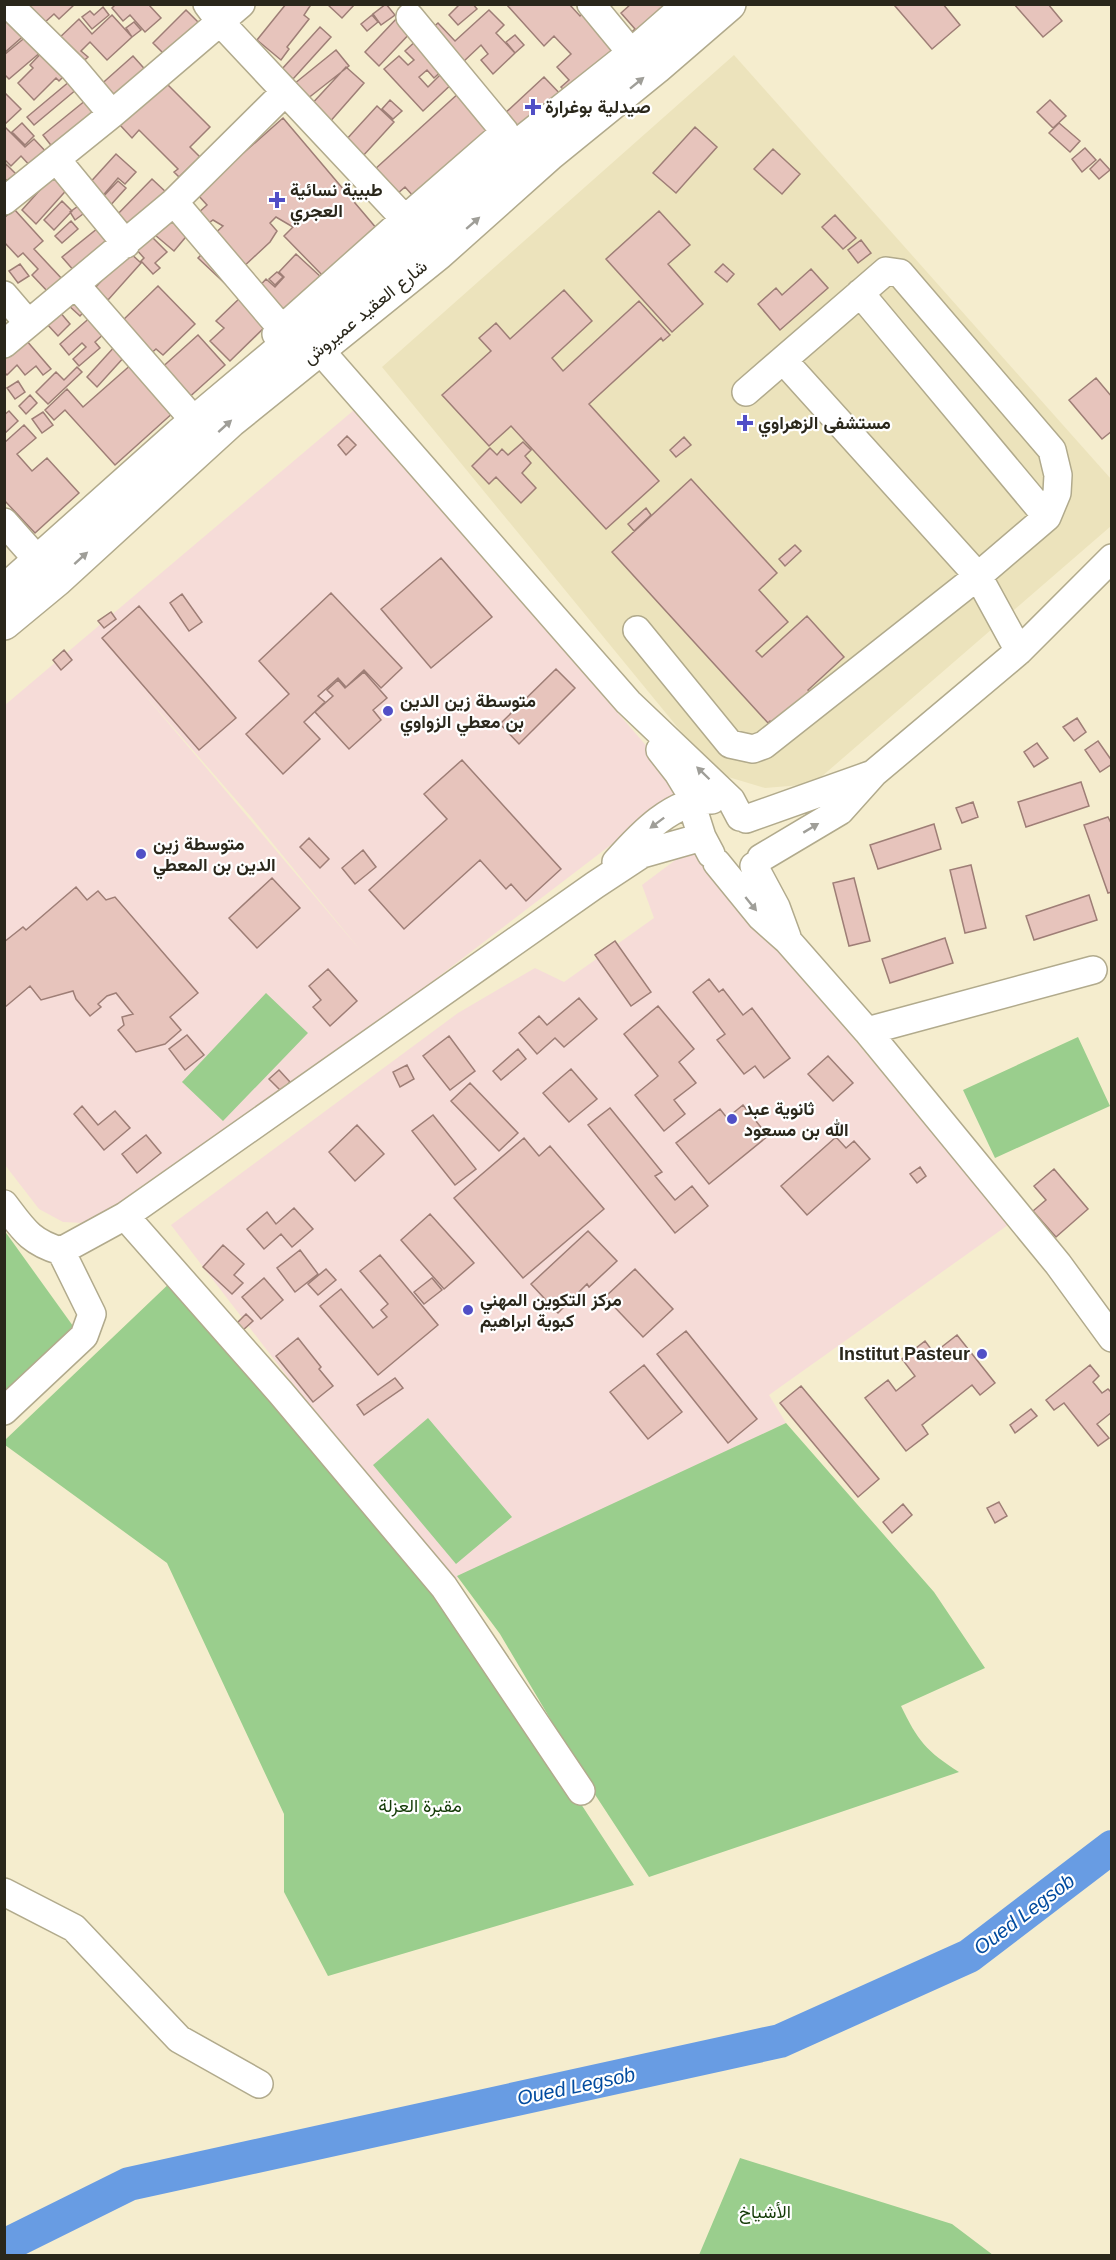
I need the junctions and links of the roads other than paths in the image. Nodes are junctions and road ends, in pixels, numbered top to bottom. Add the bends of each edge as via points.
1 (8, 4) edge
2 (241, 4) edge
3 (591, 4) edge
4 (691, 4) edge
5 (729, 4) edge
6 (411, 8) edge
7 (214, 14) edge
8 (633, 55) junction
9 (285, 92) junction
10 (112, 114) junction
11 (510, 140) junction
12 (57, 160) junction
13 (4, 201) edge
14 (174, 202) junction
15 (420, 235) junction
16 (126, 244) junction
17 (76, 285) junction
18 (860, 293) junction
19 (4, 294) edge
20 (28, 323) junction
21 (299, 338) junction
22 (4, 344) edge
23 (783, 360) junction
24 (746, 392) dead end
25 (185, 410) junction
26 (1047, 517) junction
27 (4, 522) edge
28 (1112, 558) edge
29 (41, 564) junction
30 (978, 576) junction
31 (4, 592) edge
32 (4, 623) edge
33 (637, 630) dead end
34 (1019, 651) junction
35 (628, 702) junction
36 (874, 773) junction
37 (694, 801) junction
38 (739, 812) junction
39 (710, 852) junction
40 (758, 862) junction
41 (595, 885) junction
42 (788, 941) junction
43 (1093, 970) dead end
44 (867, 1031) junction
45 (4, 1204) edge
46 (125, 1216) junction
47 (62, 1251) junction
48 (1112, 1338) edge
49 (4, 1411) edge
50 (581, 1791) dead end
51 (4, 1892) edge
52 (259, 2084) dead end

1 - 10 street via 74,69
2 - 7 street
3 - 8 street
4 - 8 main road, شارع العقيد عميروش
15 -> 5 main road, شارع العقيد عميروش via 549,154
6 - 11 street
7 - 9 street
7 - 10 street
8 - 11 main road, شارع العقيد عميروش
9 - 14 street
9 - 15 street
10 - 12 street
11 - 15 main road, شارع العقيد عميروش
12 - 13 street
12 - 16 street
14 - 16 street
14 - 21 street
15 - 21 main road, شارع العقيد عميروش
16 - 17 street
17 - 20 street
17 - 25 street
18 - 23 street
18 - 26 street
18 - 26 street via 886,271 900,273 1052,450 1058,475 1057,493
19 - 20 street
20 - 22 street
21 - 25 street
21 - 29 main road, شارع العقيد عميروش via 180,435
21 - 35 street
23 - 24 street
23 - 30 street
25 - 29 street
26 - 30 street
27 - 29 street
28 - 34 street
29 - 31 main road, شارع العقيد عميروش
29 - 32 main road, شارع العقيد عميروش
30 - 33 street via 764,745 753,749 730,744
30 - 34 street
34 - 36 street
35 - 37 street
38 -> 35 street
36 - 38 street
40 -> 36 street via 840,811
37 - 38 street
37 - 39 street via 695,815
37 -> 41 street via 637,838
38 - 39 street via 715,828
38 - 40 street via 763,835 764,851
39 - 40 street via 731,871 740,872
39 - 41 street via 642,854
39 -> 42 street via 761,917
40 - 42 street
41 - 46 street
42 - 44 street
43 - 44 street
44 - 48 street via 1058,1264
45 - 47 street via 33,1240
46 - 47 street
46 - 50 street via 444,1587
47 - 49 street via 92,1314 84,1336
51 - 52 street via 74,1928 179,2039

